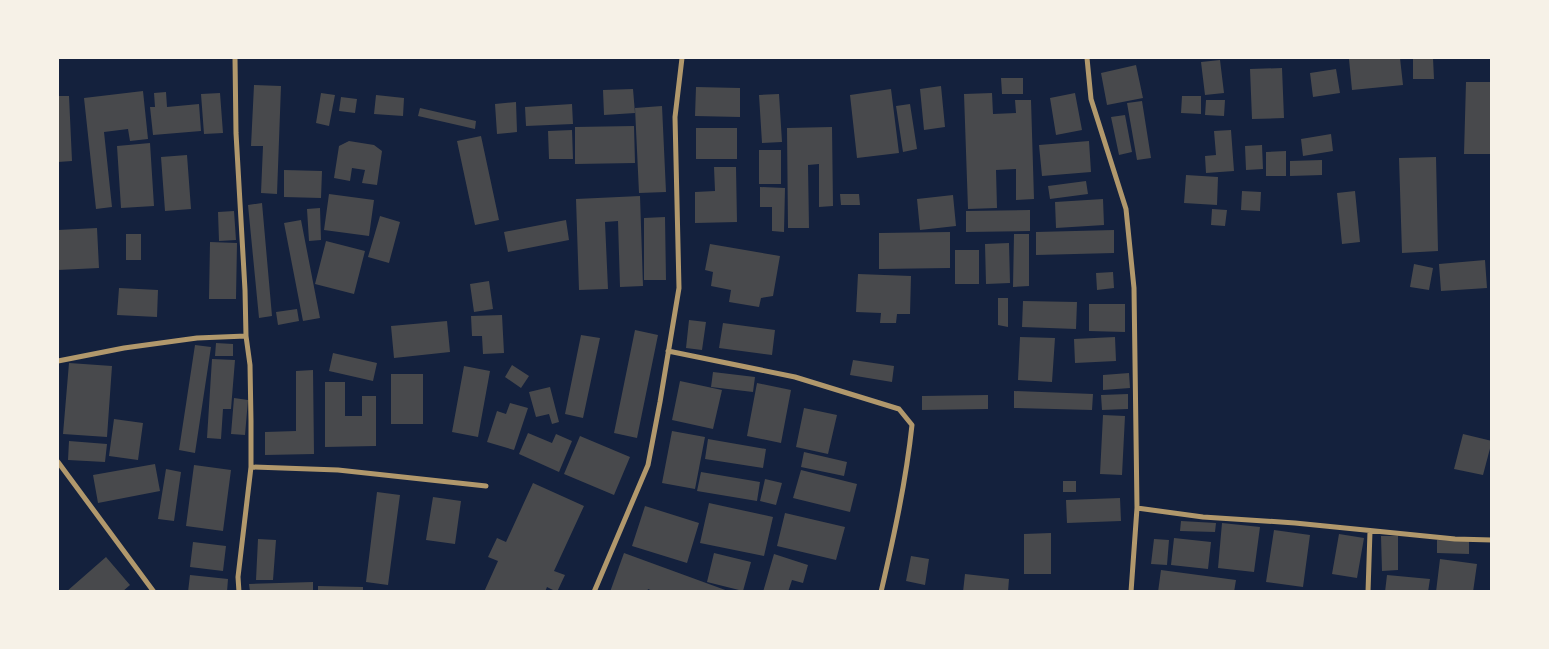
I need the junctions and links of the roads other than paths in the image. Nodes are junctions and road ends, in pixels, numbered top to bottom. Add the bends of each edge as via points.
1 (235, 58) edge
2 (682, 58) edge
3 (1087, 58) edge
4 (246, 336) junction
5 (668, 351) junction
6 (58, 361) edge
7 (58, 462) edge
8 (250, 467) junction
9 (486, 486) dead end
10 (1137, 508) junction
11 (1370, 531) junction
12 (1492, 540) edge
13 (154, 592) edge
14 (239, 592) edge
15 (594, 592) edge
16 (881, 592) edge
17 (1132, 592) edge
18 (1368, 592) edge

1 - 4 street
2 - 5 street via 675,117 679,288
3 - 10 street via 1091,99 1126,209 1134,288
4 - 6 street via 197,338
4 - 8 street via 250,365
5 - 15 street via 648,465
5 - 16 street via 795,377 899,409 912,425 905,481
7 - 13 street
8 - 9 street via 338,470
8 - 14 street
10 - 11 street
10 - 17 street
11 - 12 street
11 - 18 street

